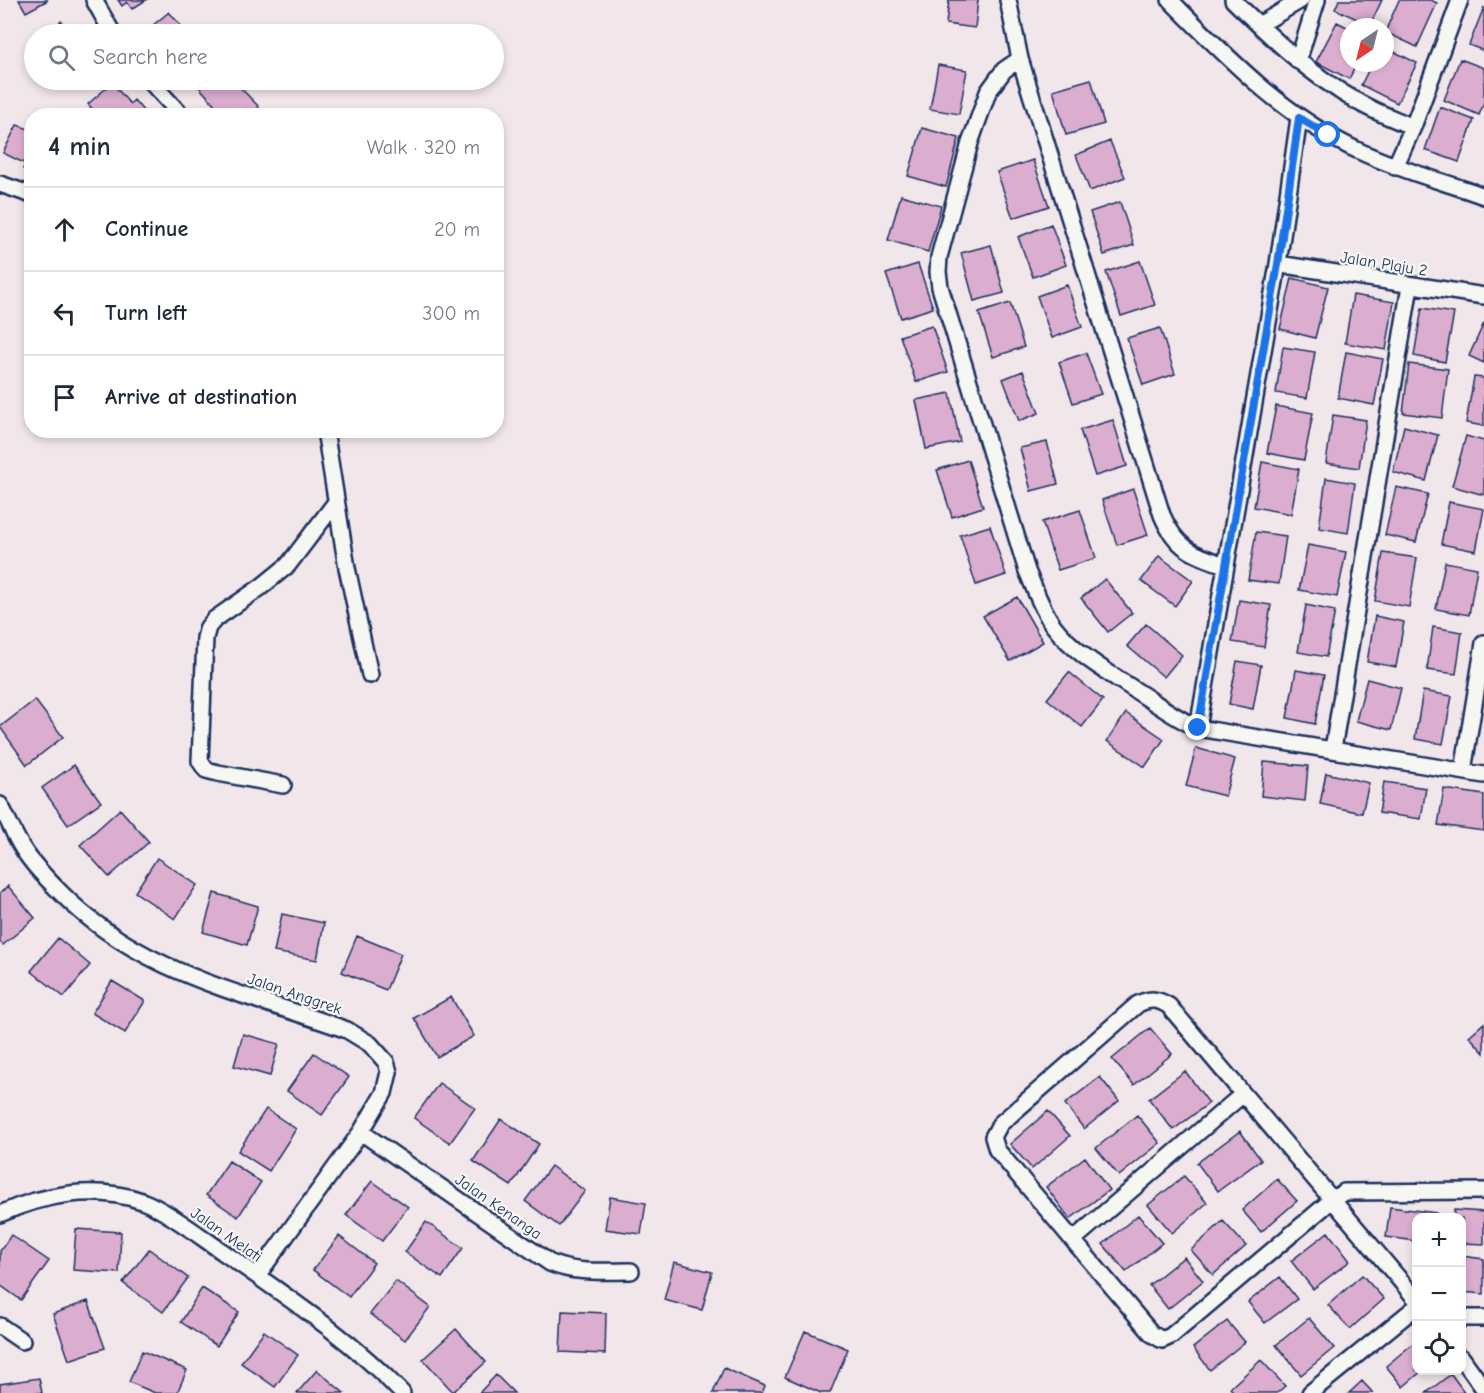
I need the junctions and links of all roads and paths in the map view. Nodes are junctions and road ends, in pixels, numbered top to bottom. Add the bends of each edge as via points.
1 (94, 0) edge
2 (1008, 0) edge
3 (1170, 0) edge
4 (1233, 0) edge
5 (1301, 0) edge
6 (1317, 0) edge
7 (1460, 0) edge
8 (107, 24) edge
9 (1259, 26) junction
10 (1020, 59) junction
11 (1298, 61) junction
12 (158, 90) edge
13 (175, 108) edge
14 (1299, 118) junction
15 (1413, 127) junction
16 (1395, 167) junction
17 (0, 184) edge
18 (24, 192) edge
19 (1484, 195) edge
20 (1278, 264) junction
21 (1410, 286) junction
22 (1484, 296) edge
23 (326, 438) edge
24 (336, 502) junction
25 (1225, 565) junction
26 (1484, 643) edge
27 (370, 675) dead end
28 (1198, 728) junction
29 (1333, 749) junction
30 (1463, 771) junction
31 (1484, 775) edge
32 (283, 785) dead end
33 (0, 805) edge
34 (1244, 1094) junction
35 (361, 1132) junction
36 (1484, 1191) edge
37 (1332, 1200) junction
38 (0, 1215) edge
39 (1073, 1240) junction
40 (631, 1271) dead end
41 (257, 1276) junction
42 (1412, 1294) edge
43 (1412, 1310) edge
44 (1466, 1318) edge
45 (1484, 1318) edge
46 (0, 1326) edge
47 (22, 1341) dead end
48 (1466, 1365) edge
49 (1484, 1389) edge
50 (402, 1393) edge
51 (1310, 1393) edge

1 - 8 street
2 - 10 street
3 - 14 street via 1277,102
4 - 9 street
5 - 9 street
6 - 11 street
7 - 15 street
9 - 11 street
10 - 25 street via 1162,515 1186,550
10 - 28 street via 997,77 988,92 939,257 940,286 1027,571 1043,609 1082,654
11 - 15 street via 1359,102
12 - 13 street
14 - 16 street
14 - 20 street
15 - 16 street
16 - 19 street
17 - 18 street
20 - 21 street, Jalan Plaju 2
20 - 25 street
21 - 22 street, Jalan Plaju 2
21 - 29 street
23 - 24 street
24 - 27 street
24 - 32 street via 288,564 215,620 205,638 200,761 206,770
25 - 28 street
26 - 30 street
28 - 29 street
29 - 30 street
30 - 31 street
33 - 35 street, Jalan Anggrek via 39,870 80,911 121,942 189,977 347,1030 370,1044 386,1062 389,1072 384,1093
34 - 37 street
34 - 39 street
34 - 39 street via 1169,1006 1153,999 1138,1004 1000,1124 993,1137 997,1150
35 - 40 street, Jalan Kenanga via 550,1263 580,1272
35 - 41 street, Jalan Anggrek
36 - 37 street via 1355,1190
37 - 39 street via 1162,1340 1152,1334
37 - 42 street
38 - 41 street, Jalan Melati via 63,1194 86,1192 143,1202
41 - 50 street, Jalan Melati via 348,1343
43 - 51 street
44 - 45 street
46 - 47 street
48 - 49 street

